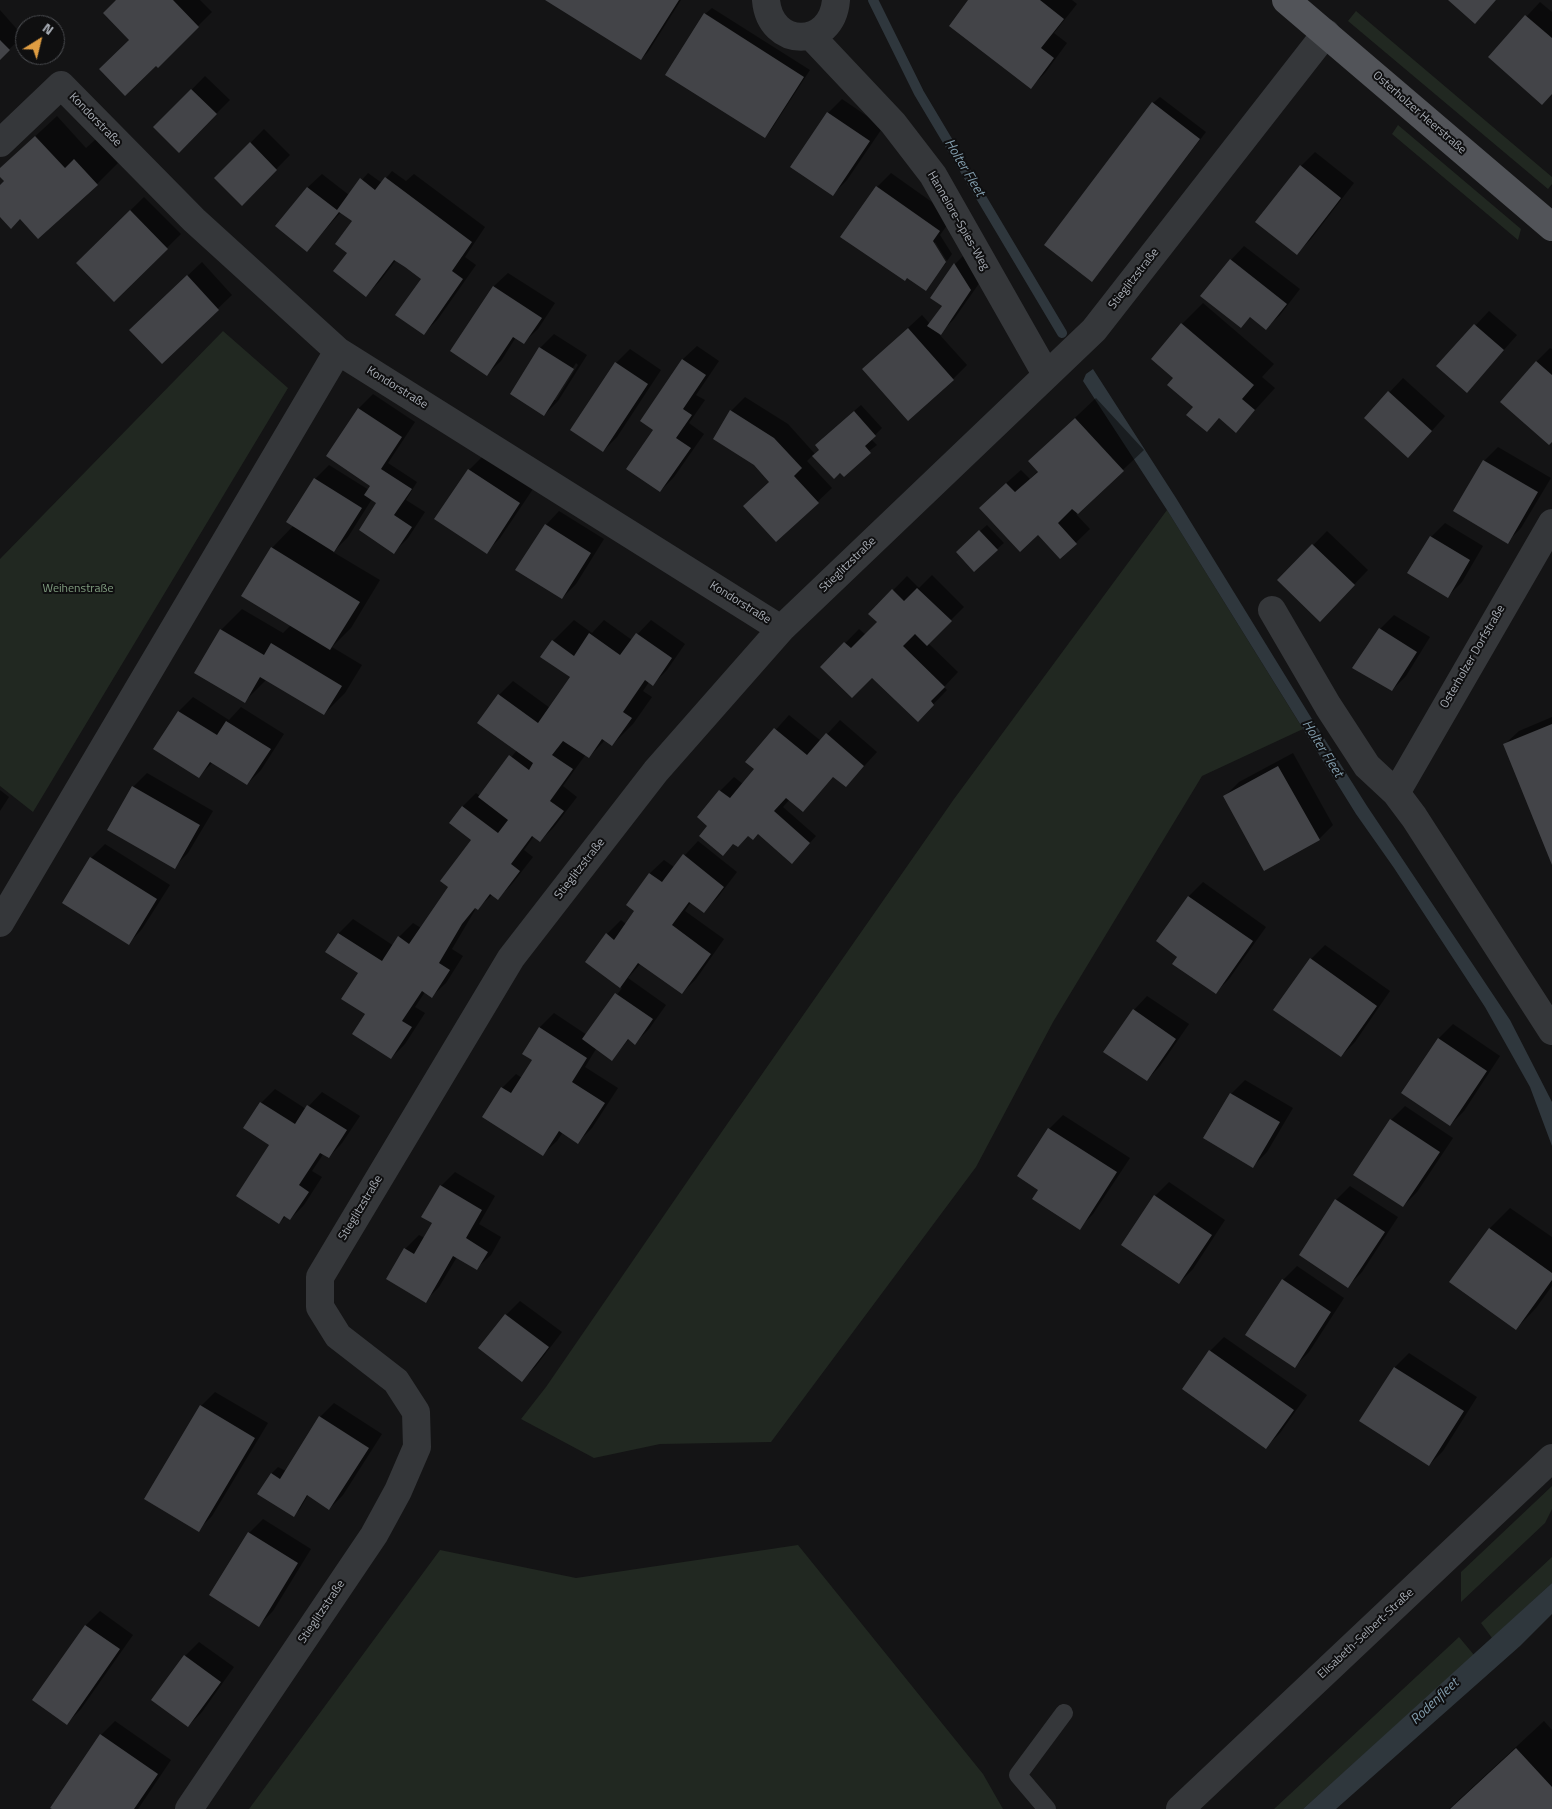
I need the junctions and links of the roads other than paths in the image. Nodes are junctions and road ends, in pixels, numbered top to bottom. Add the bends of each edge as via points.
1 (766, 0) edge
2 (836, 0) edge
3 (1286, 0) edge
4 (1326, 33) junction
5 (811, 36) junction
6 (0, 143) edge
7 (1552, 227) edge
8 (338, 351) junction
9 (1046, 374) junction
10 (1552, 523) edge
11 (1272, 610) dead end
12 (781, 629) junction
13 (1396, 793) junction
14 (0, 923) edge
15 (1552, 1031) edge
16 (1552, 1458) edge
17 (1064, 1713) dead end
18 (189, 1809) edge
19 (1047, 1809) edge
20 (1180, 1809) edge

1 - 5 street via 771,21 779,29 789,35
2 - 5 street via 830,22
3 - 4 main road, Osterholzer Heerstraße
4 - 7 main road, Osterholzer Heerstraße
4 - 9 street, Stieglitzstraße via 1094,330
5 - 9 street, Hannelore-Spies-Weg via 893,124 933,175
6 - 8 street, Kondorstraße via 61,85 194,220
8 - 12 street, Kondorstraße
8 - 14 street
9 - 12 street, Stieglitzstraße
10 - 13 street, Osterholzer Dorfstraße
11 - 13 street via 1367,766
12 - 18 street, Stieglitzstraße via 656,771 511,958 320,1277 320,1307 338,1336 396,1380 416,1412 417,1447 374,1535
13 - 15 street
16 - 20 street, Elisabeth-Selbert-Straße
17 - 19 lane via 1018,1775

